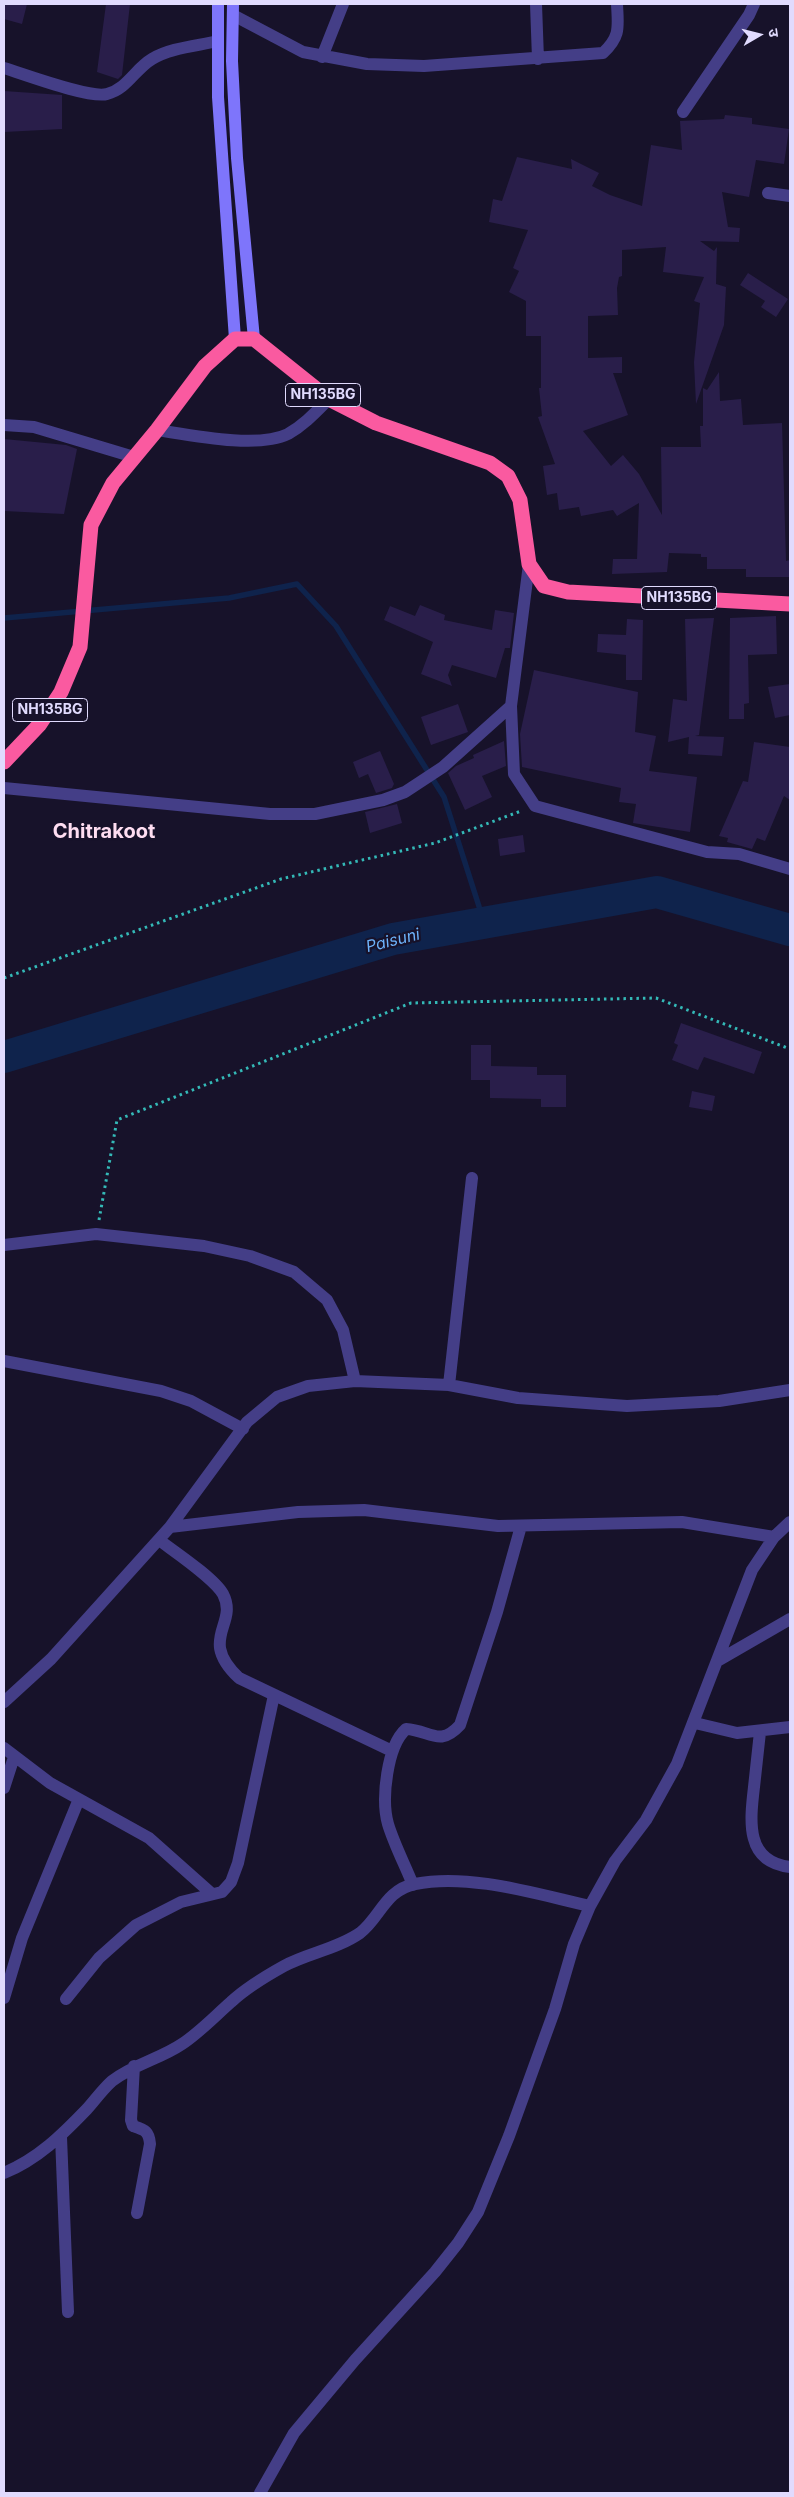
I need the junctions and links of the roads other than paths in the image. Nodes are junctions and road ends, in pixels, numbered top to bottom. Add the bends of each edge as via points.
1 (218, 4) edge
2 (344, 4) edge
3 (536, 4) edge
4 (617, 4) edge
5 (754, 4) edge
6 (233, 9) edge
7 (218, 41) junction
8 (322, 57) junction
9 (538, 59) junction
10 (4, 68) edge
11 (683, 112) dead end
12 (768, 193) dead end
13 (790, 196) edge
14 (235, 339) junction
15 (254, 339) junction
16 (328, 399) junction
17 (4, 425) edge
18 (157, 430) junction
19 (134, 457) junction
20 (529, 564) junction
21 (790, 604) edge
22 (511, 706) junction
23 (4, 762) edge
24 (4, 788) edge
25 (790, 869) edge
26 (472, 1178) dead end
27 (4, 1245) edge
28 (4, 1361) edge
29 (355, 1381) junction
30 (449, 1386) junction
31 (790, 1390) edge
32 (243, 1429) junction
33 (790, 1522) edge
34 (521, 1526) junction
35 (170, 1527) junction
36 (774, 1537) junction
37 (159, 1540) junction
38 (790, 1619) edge
39 (719, 1660) junction
40 (274, 1695) junction
41 (4, 1702) edge
42 (695, 1723) junction
43 (790, 1727) edge
44 (760, 1732) junction
45 (4, 1748) edge
46 (392, 1752) junction
47 (14, 1757) junction
48 (4, 1788) edge
49 (79, 1799) junction
50 (790, 1867) edge
51 (413, 1884) junction
52 (212, 1894) junction
53 (590, 1906) junction
54 (4, 1998) edge
55 (66, 1999) dead end
56 (134, 2066) junction
57 (61, 2137) junction
58 (4, 2172) edge
59 (137, 2213) dead end
60 (68, 2312) dead end
61 (260, 2493) edge

1 - 7 street
2 - 8 street
3 - 9 street
4 - 9 street via 618,30 614,42 603,53
5 - 11 street
6 - 8 street via 302,52
6 - 15 street via 237,158
7 - 10 street via 164,53 150,60 122,87 106,95 88,93
7 - 14 street via 218,97
8 - 9 street via 367,64 424,66
12 - 13 street
14 - 15 highway
14 - 18 highway, NH135BG via 204,366
15 - 16 highway, NH135BG
16 - 18 street via 304,424 286,435 263,439 217,439
16 - 20 highway, NH135BG via 376,423 490,463 508,476 520,500
17 - 19 street via 34,427
18 - 19 highway, NH135BG
19 - 23 highway, NH135BG via 113,483 91,525 80,648 61,692 40,724
20 - 21 highway, NH135BG via 544,586 568,592
20 - 22 street
22 - 24 street via 442,768 405,792 375,802 316,814 279,814
22 - 25 street via 514,774 535,806 708,852 739,854
26 - 30 street
27 - 29 street via 96,1234 204,1246 250,1256 294,1272 328,1300 343,1330
28 - 32 street via 161,1391 191,1401
29 - 30 street
29 - 32 street via 308,1386 277,1397
30 - 31 street via 518,1398 627,1406 718,1401
32 - 35 street
33 - 36 street
34 - 35 street via 364,1510 298,1512
34 - 36 street via 682,1522
34 - 46 street via 498,1612 460,1726 451,1735 438,1738 406,1729 398,1736
35 - 37 street
36 - 39 street via 752,1570
37 - 40 street via 214,1583 223,1594 226,1617 218,1642 229,1668 240,1678
37 - 41 street via 51,1659
38 - 39 street
39 - 42 street
40 - 46 street
40 - 52 street via 238,1863 231,1882 222,1892
42 - 44 street via 737,1733
42 - 53 street via 646,1820 615,1861
43 - 44 street
44 - 50 street via 752,1807 754,1842 764,1856 781,1866
45 - 47 street
46 - 51 street via 386,1791 388,1823
47 - 48 street
47 - 49 street
49 - 52 street via 150,1838
49 - 54 street via 22,1938
51 - 53 street via 461,1883 504,1887
51 - 56 street via 395,1893 367,1928 350,1940 285,1966 232,2000 182,2044
52 - 55 street via 181,1902 136,1925 99,1958
53 - 61 street via 509,2136 478,2212 435,2272 294,2432
56 - 57 street via 111,2082
56 - 59 street via 131,2120 133,2126 150,2135
57 - 58 street via 19,2166
57 - 60 street

